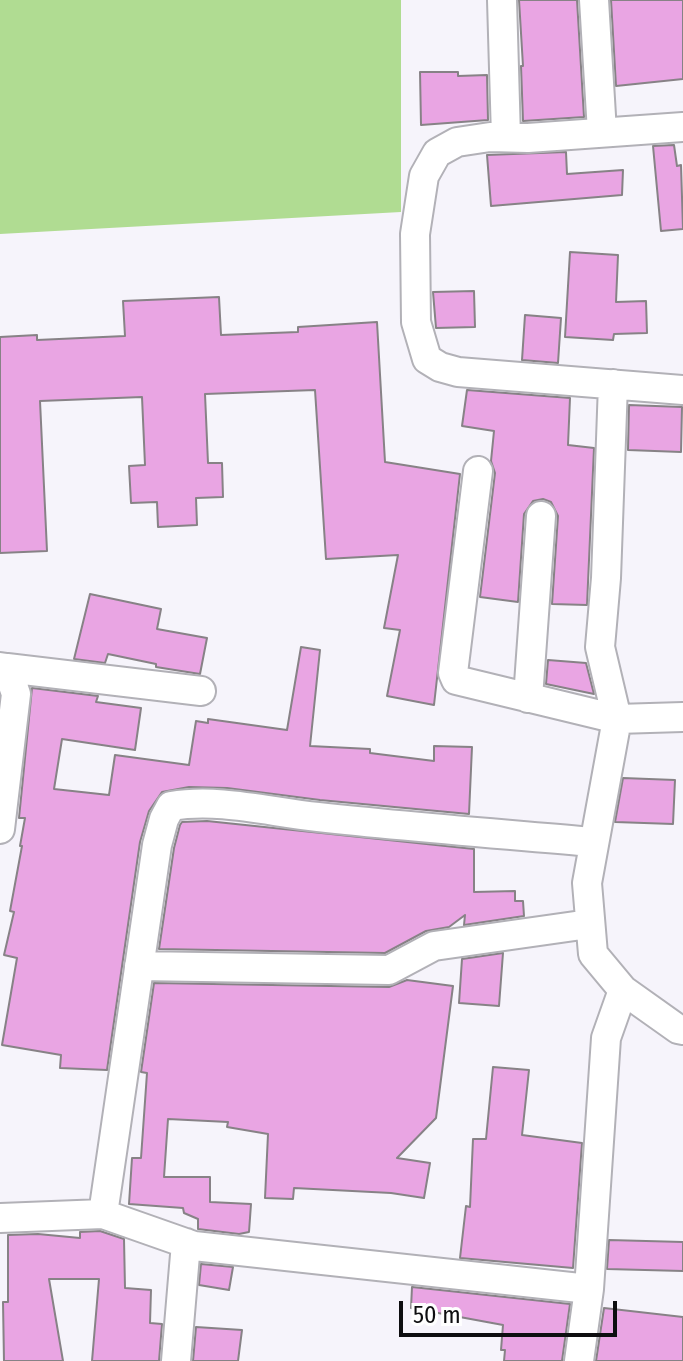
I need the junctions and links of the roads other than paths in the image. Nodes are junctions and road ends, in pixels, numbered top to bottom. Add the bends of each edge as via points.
1 (502, 0) edge
2 (594, 0) edge
3 (683, 127) edge
4 (602, 132) junction
5 (506, 137) junction
6 (613, 384) junction
7 (683, 390) edge
8 (478, 471) dead end
9 (541, 516) dead end
10 (3, 668) edge
11 (201, 691) dead end
12 (528, 698) junction
13 (683, 717) edge
14 (617, 719) junction
15 (0, 829) edge
16 (593, 842) junction
17 (589, 924) junction
18 (139, 966) junction
19 (623, 990) junction
20 (683, 1030) edge
21 (103, 1214) junction
22 (0, 1218) edge
23 (186, 1243) junction
24 (589, 1289) junction
25 (176, 1361) edge
26 (579, 1361) edge

1 - 5 street
2 - 4 street
3 - 4 street
4 - 5 street
5 - 6 street via 457,142 437,153 424,176 415,234 420,344 427,359 458,372
6 - 7 street
6 - 14 street via 600,647
8 - 12 street via 453,673 462,683
9 - 12 street
10 - 11 street
10 - 15 street via 16,694
12 - 14 street
13 - 14 street
14 - 16 street
16 - 17 street
16 - 18 street via 222,804 171,806 157,845
17 - 18 street via 434,946 389,970
17 - 19 street via 593,954
18 - 21 street
19 - 20 street
19 - 24 street via 606,1038
21 - 22 street
21 - 23 street
23 - 24 street
23 - 25 street
24 - 26 street

